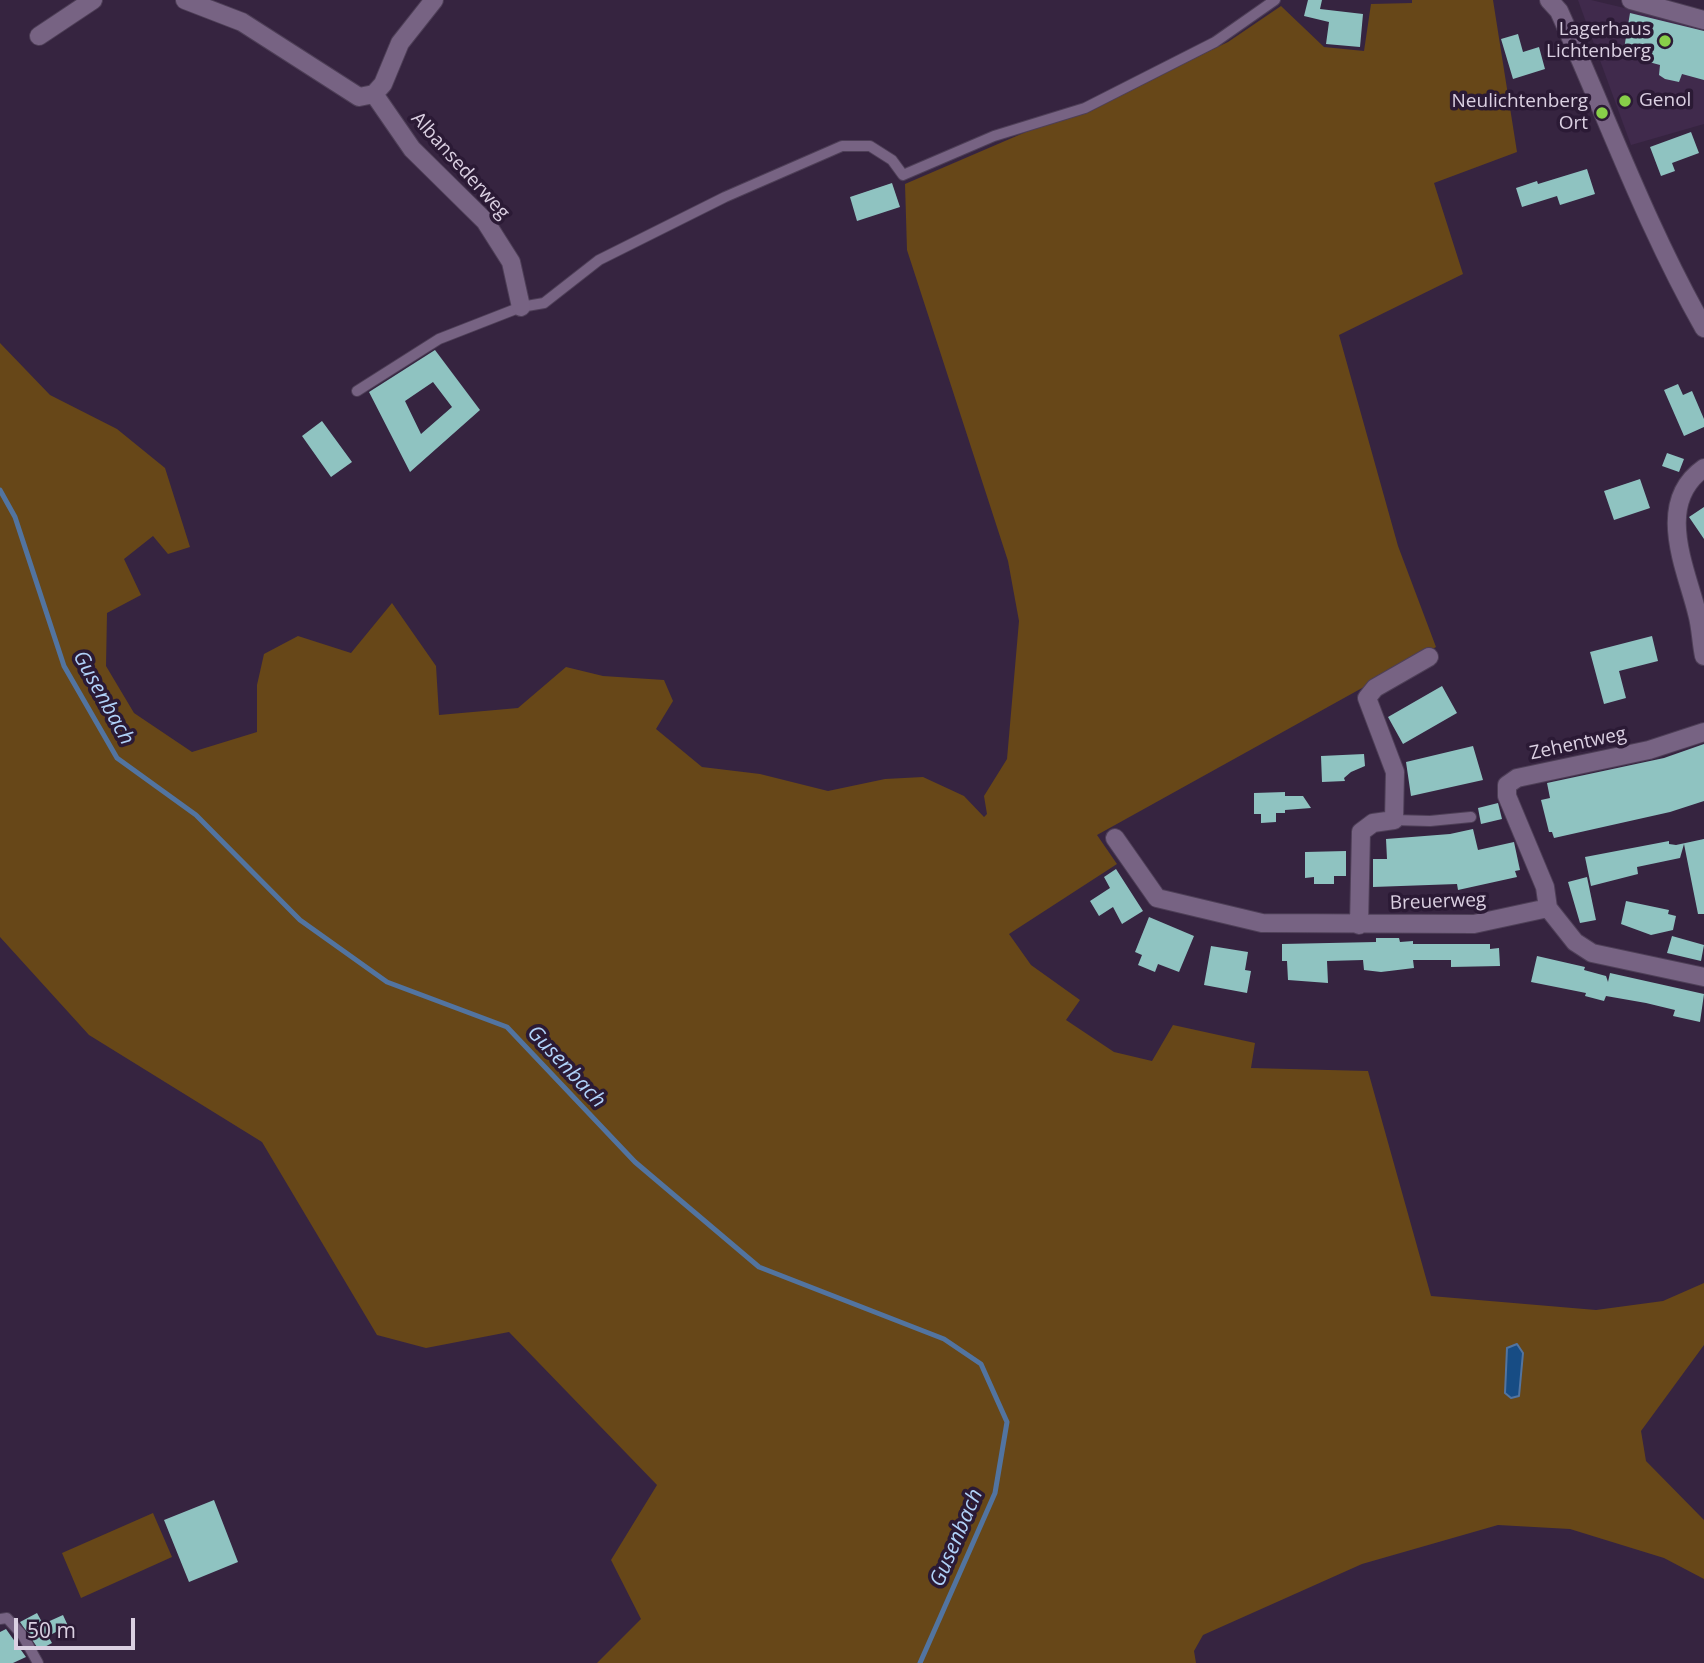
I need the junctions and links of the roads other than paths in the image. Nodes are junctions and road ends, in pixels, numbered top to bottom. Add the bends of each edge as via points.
1 (93, 0) edge
2 (186, 0) edge
3 (434, 0) edge
4 (1275, 0) edge
5 (1549, 0) edge
6 (1631, 0) edge
7 (1704, 20) edge
8 (39, 36) dead end
9 (374, 94) junction
10 (521, 307) junction
11 (1704, 328) edge
12 (357, 391) dead end
13 (1704, 468) edge
14 (1704, 656) edge
15 (1429, 657) dead end
16 (1704, 732) edge
17 (1471, 817) dead end
18 (1394, 820) junction
19 (1115, 838) dead end
20 (1548, 908) junction
21 (1359, 925) junction
22 (1704, 977) edge
23 (0, 1619) edge
24 (38, 1663) edge

1 - 8 street
2 - 9 street via 242,22 359,97
3 - 9 street via 400,43
4 - 10 lane via 1216,42 1085,108 994,136 903,175 892,160 870,146 842,146 696,211 599,260 544,303
5 - 11 street via 1559,10 1620,158
6 - 7 street
9 - 10 street, Albansederweg via 412,149 485,221 511,262
10 - 12 lane via 439,339
13 - 14 street via 1693,477 1682,499 1676,531
15 - 18 street via 1375,688 1367,698 1395,772
16 - 20 street, Zehentweg via 1649,750 1517,778 1507,785 1507,796 1545,887
17 - 18 lane
18 - 21 street via 1373,822 1361,832
19 - 21 street, Breuerweg via 1147,887 1164,901 1262,923
20 - 21 street, Breuerweg via 1474,924
20 - 22 street via 1575,942 1592,953
23 - 24 lane via 7,1618 23,1636

